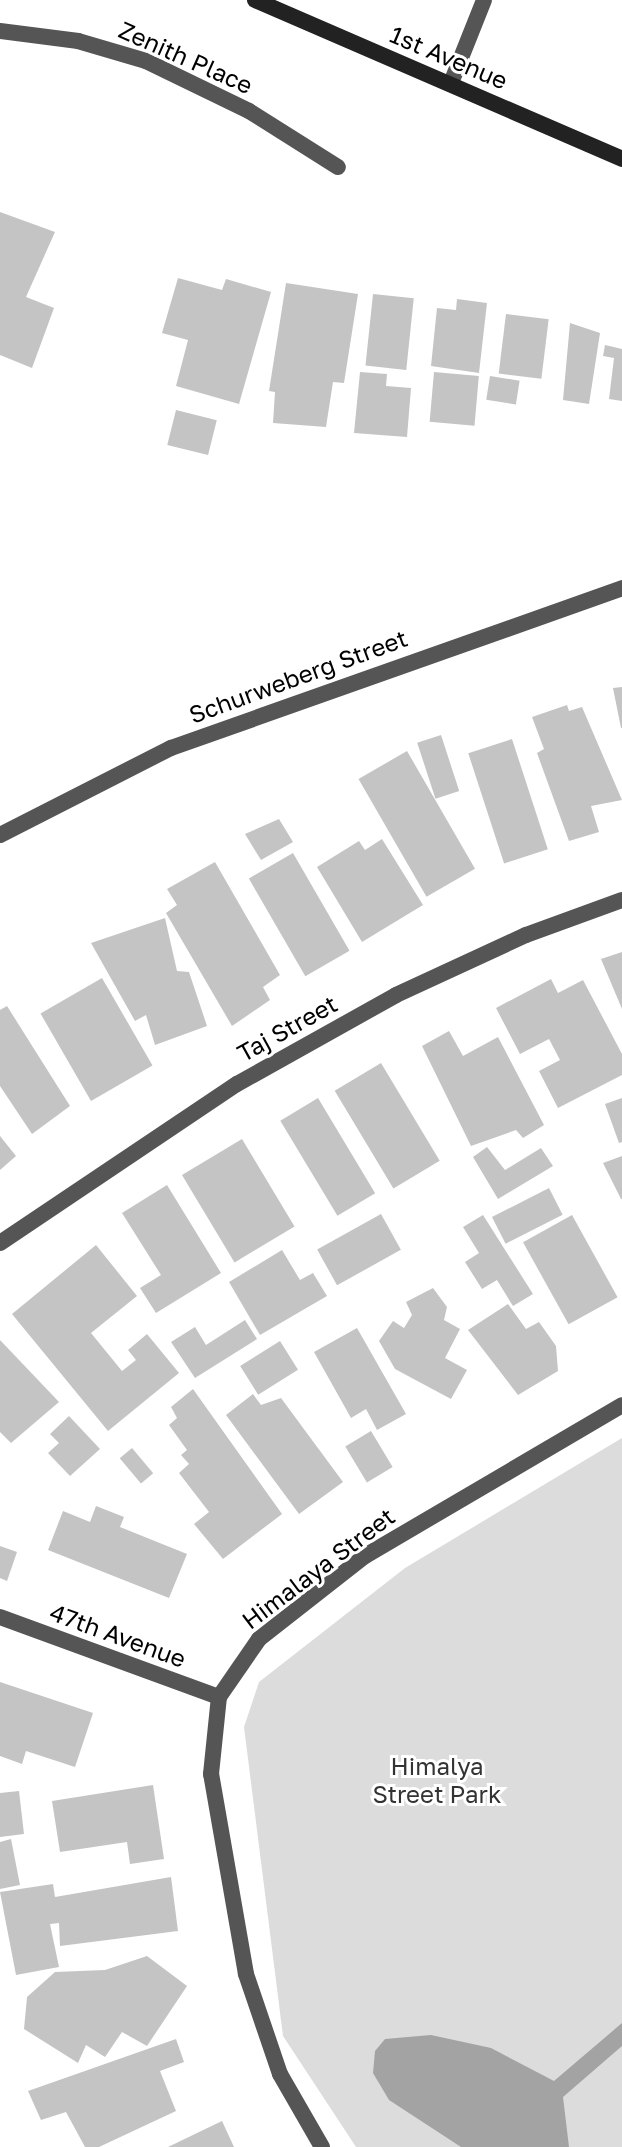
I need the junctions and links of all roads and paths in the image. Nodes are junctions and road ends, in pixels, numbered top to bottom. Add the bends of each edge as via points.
1 (255, 0) edge
2 (484, 0) edge
3 (0, 31) edge
4 (451, 83) junction
5 (622, 159) edge
6 (338, 167) dead end
7 (622, 588) edge
8 (0, 835) edge
9 (622, 900) edge
10 (0, 1243) edge
11 (622, 1405) edge
12 (0, 1617) edge
13 (219, 1697) junction
14 (322, 2147) edge

1 - 4 street, 1st Avenue
2 - 4 street
3 - 6 street, Zenith Place via 78,41 146,61 249,111
4 - 5 street, 1st Avenue
7 - 8 street, Schurweberg Street via 171,748
9 - 10 street, Taj Street via 526,935 370,1010 237,1084
11 - 13 street, Himalaya Street via 365,1556 259,1639
12 - 13 street, 47th Avenue
13 - 14 street, Himalaya Street via 211,1774 246,1974 280,2074

